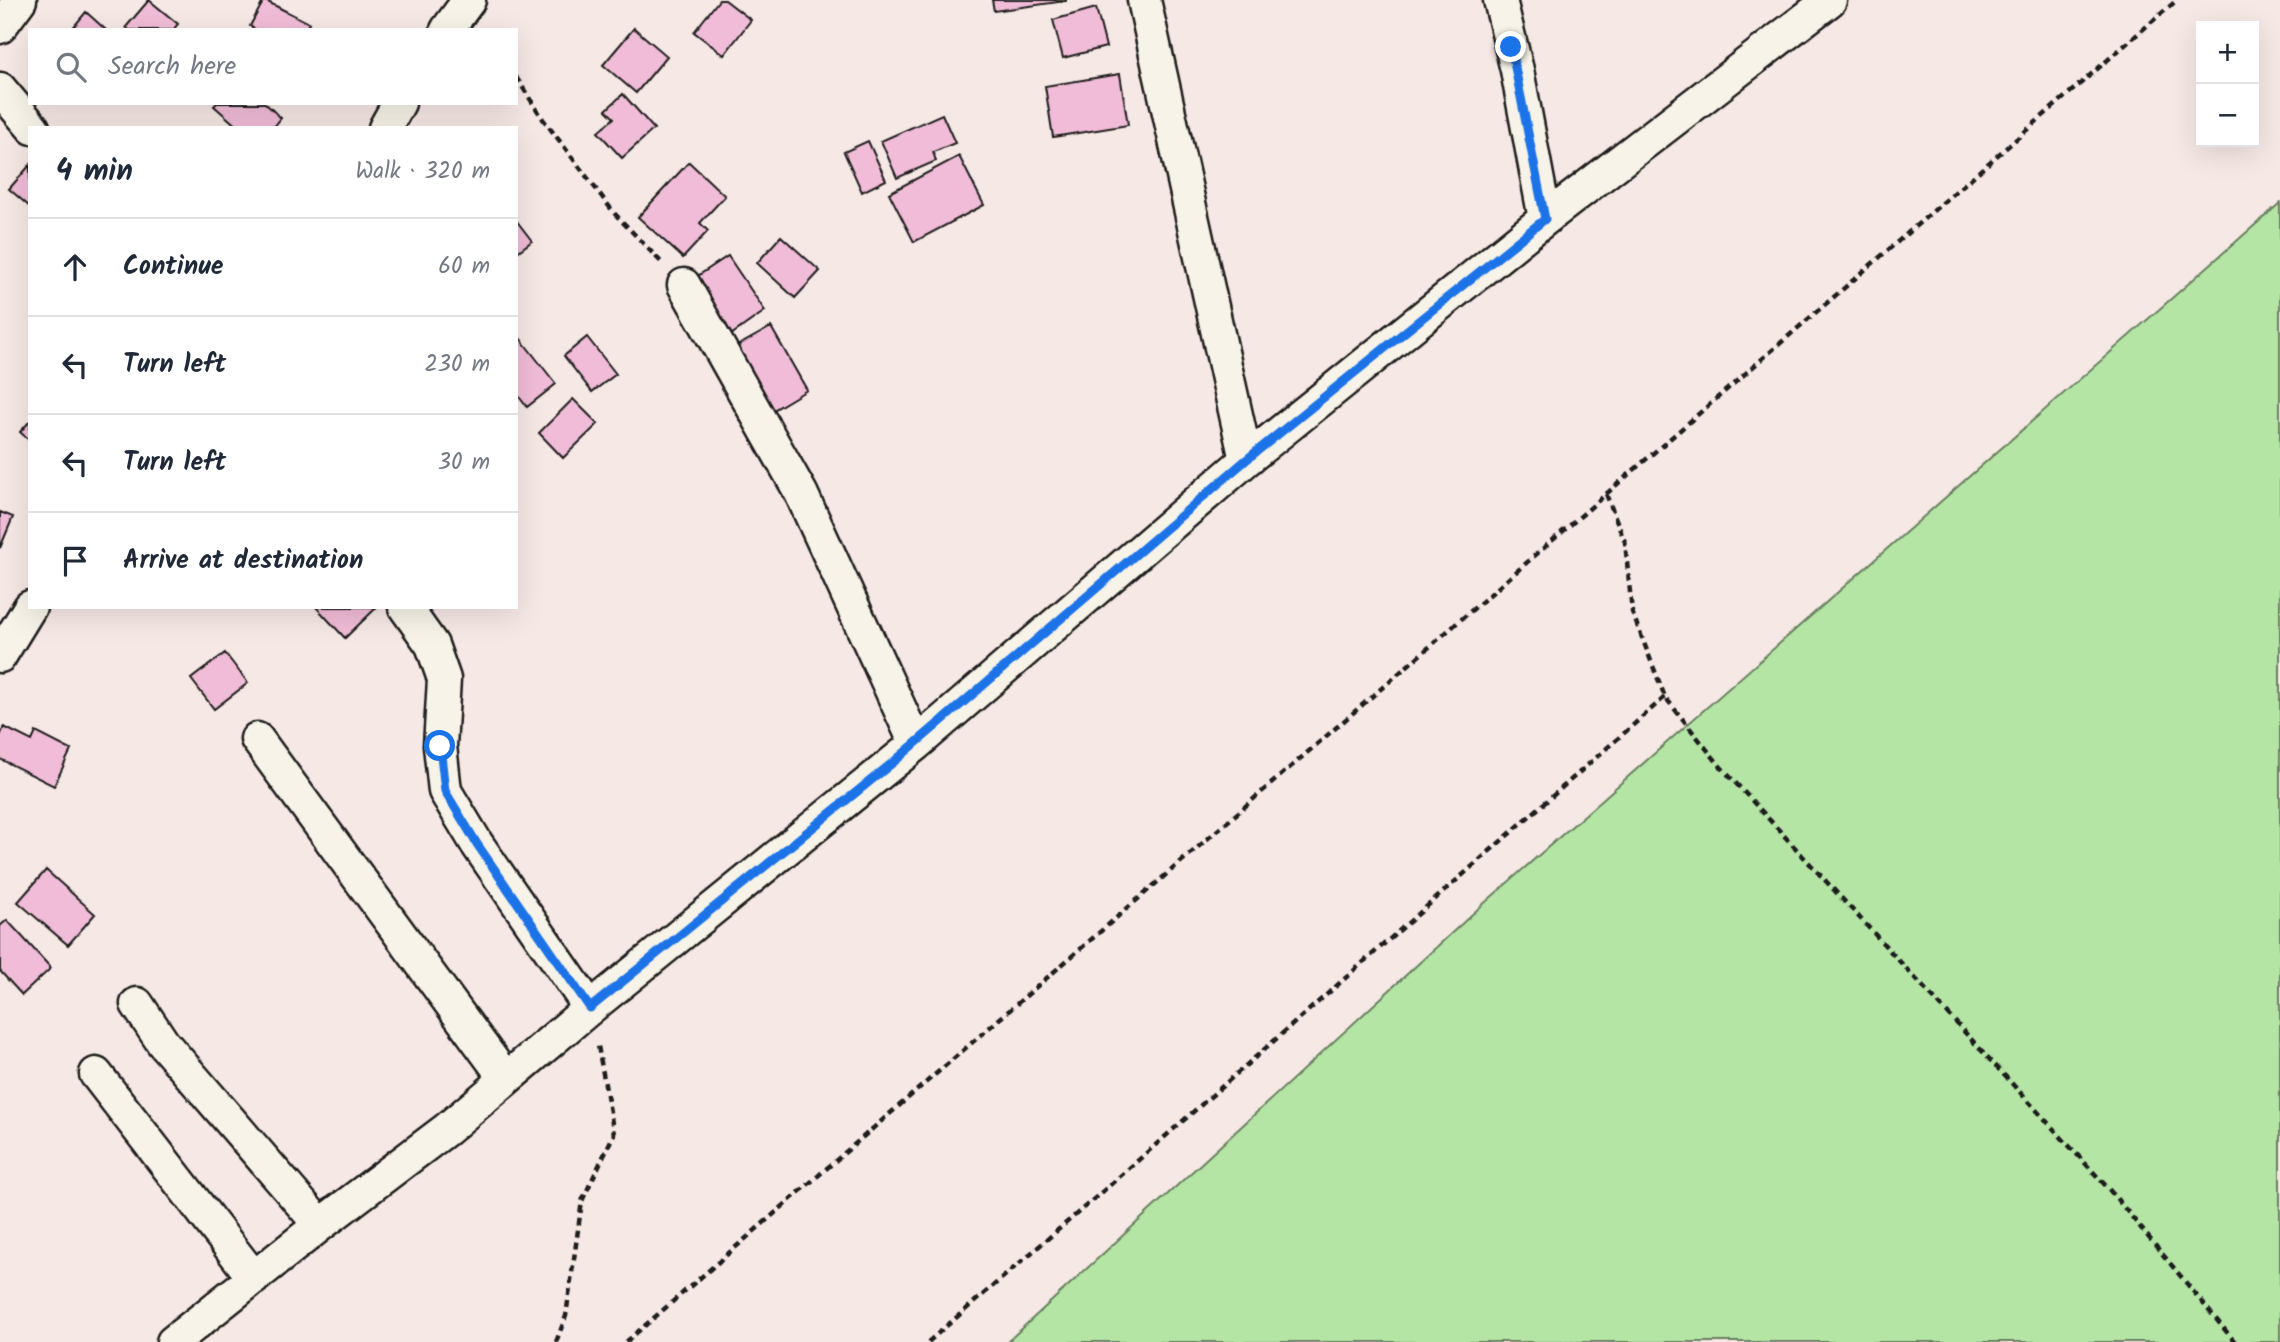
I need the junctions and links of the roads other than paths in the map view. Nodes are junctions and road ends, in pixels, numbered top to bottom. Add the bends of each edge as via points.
1 (20, 0) edge
2 (469, 0) edge
3 (1144, 0) edge
4 (1500, 0) edge
5 (1830, 0) edge
6 (0, 27) edge
7 (448, 28) edge
8 (0, 89) edge
9 (398, 105) edge
10 (31, 126) edge
11 (386, 126) edge
12 (1545, 219) junction
13 (684, 285) road end
14 (1246, 460) junction
15 (29, 609) edge
16 (406, 609) edge
17 (0, 656) edge
18 (257, 739) dead end
19 (916, 744) junction
20 (137, 1004) dead end
21 (590, 1008) junction
22 (96, 1074) dead end
23 (506, 1079) junction
24 (320, 1225) junction
25 (254, 1278) junction
26 (173, 1342) edge

1 - 6 street
2 - 7 street
3 - 14 street
4 - 12 street
5 - 12 street
8 - 10 street
9 - 11 street
12 - 14 street
13 - 19 street via 801,493
14 - 19 street
15 - 17 street
16 - 21 street via 432,645 444,678 440,746 445,791
18 - 23 street
19 - 21 street
20 - 24 street via 163,1043
21 - 23 street
22 - 25 street
23 - 24 street
24 - 25 street
25 - 26 street

